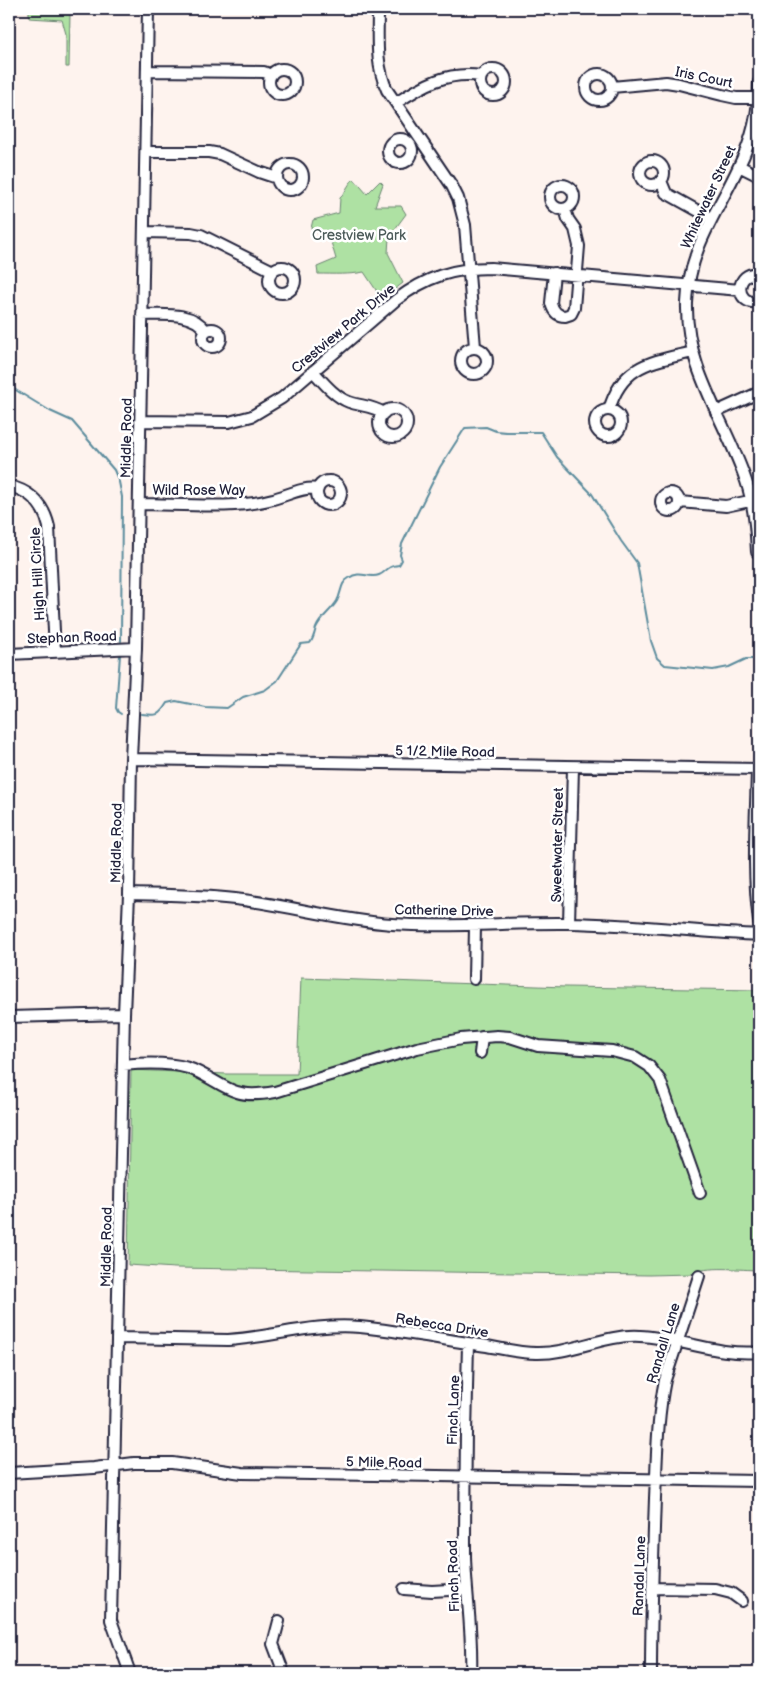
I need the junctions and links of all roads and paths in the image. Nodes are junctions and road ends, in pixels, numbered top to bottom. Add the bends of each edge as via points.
1 (148, 9) edge
2 (378, 9) edge
3 (147, 71) junction
4 (271, 76) dead end
5 (481, 76) dead end
6 (759, 82) edge
7 (612, 87) dead end
8 (759, 98) edge
9 (396, 103) junction
10 (421, 140) junction
11 (411, 146) dead end
12 (146, 152) junction
13 (739, 166) junction
14 (759, 176) edge
15 (277, 178) dead end
16 (661, 181) dead end
17 (565, 209) dead end
18 (711, 218) junction
19 (144, 232) junction
20 (468, 268) junction
21 (273, 271) dead end
22 (554, 273) junction
23 (759, 274) edge
24 (576, 275) junction
25 (689, 285) junction
26 (740, 290) junction
27 (759, 302) edge
28 (142, 315) junction
29 (206, 331) dead end
30 (475, 347) dead end
31 (692, 352) junction
32 (313, 371) junction
33 (759, 392) edge
34 (609, 410) dead end
35 (384, 412) dead end
36 (716, 412) junction
37 (140, 421) junction
38 (9, 486) edge
39 (318, 489) dead end
40 (755, 500) edge
41 (680, 502) dead end
42 (138, 504) junction
43 (757, 552) dead end
44 (136, 648) junction
45 (55, 652) junction
46 (9, 654) edge
47 (131, 758) junction
48 (573, 767) junction
49 (758, 769) edge
50 (129, 894) junction
51 (759, 921) edge
52 (569, 923) junction
53 (475, 926) junction
54 (759, 935) edge
55 (474, 979) dead end
56 (124, 1014) junction
57 (9, 1017) edge
58 (482, 1037) junction
59 (480, 1053) dead end
60 (123, 1064) junction
61 (700, 1193) dead end
62 (699, 1276) dead end
63 (118, 1338) junction
64 (678, 1342) junction
65 (468, 1343) junction
66 (759, 1352) edge
67 (114, 1466) junction
68 (9, 1473) edge
69 (464, 1477) junction
70 (656, 1480) junction
71 (759, 1481) edge
72 (652, 1588) junction
73 (466, 1589) junction
74 (404, 1590) dead end
75 (742, 1601) dead end
76 (279, 1622) dead end
77 (130, 1673) edge
78 (284, 1673) edge
79 (471, 1673) edge
80 (651, 1673) edge

1 - 3 street, Middle Road
2 - 9 street via 379,69
3 - 4 street via 264,72
3 - 12 street, Middle Road
5 - 9 street via 467,74 441,78
6 - 8 street, Whitewater Street
7 - 8 street, Iris Court via 666,82 736,98
8 - 13 street, Whitewater Street via 752,132
9 - 10 street
10 - 11 street
10 - 20 street via 458,198 465,225
12 - 15 street via 220,154
12 - 19 street, Middle Road
13 - 14 street
13 - 18 street, Whitewater Street
16 - 18 street via 666,193
17 - 24 street via 578,237
18 - 25 street, Whitewater Street via 697,249
19 - 21 street via 201,235
19 - 28 street, Middle Road
20 - 22 street, Crestview Park Drive
20 - 30 street
20 - 32 street, Crestview Park Drive via 438,276 409,290
22 - 24 street, Crestview Park Drive
22 - 24 street via 551,303 560,316 568,315 574,308
23 - 26 street via 746,277
24 - 25 street, Crestview Park Drive
25 - 26 street, Crestview Park Drive
25 - 31 street, Whitewater Street via 688,322
26 - 27 street via 748,301
28 - 29 street via 184,317 200,322
28 - 37 street, Middle Road
31 - 34 street via 650,363 632,372 620,385
31 - 36 street, Whitewater Street
32 - 35 street via 342,399
32 - 37 street, Crestview Park Drive via 278,401 246,418 229,422
33 - 36 street
36 - 40 street, Whitewater Street
37 - 42 street, Middle Road
38 - 45 street, High Hill Circle via 33,497 47,518
39 - 42 street, Wild Rose Way via 310,488 272,500 239,505
40 - 41 street via 726,506
40 - 43 street, Whitewater Street
42 - 44 street, Middle Road
44 - 45 street, Stephan Road
44 - 47 street, Middle Road
45 - 46 street, Stephan Road
47 - 48 street, 5 1/2 Mile Road
47 - 50 street, Middle Road
48 - 49 street, 5 1/2 Mile Road
48 - 52 street, Sweetwater Street
49 - 51 street via 756,887
50 - 53 street, Catherine Drive via 236,899 390,924
50 - 56 street, Middle Road
52 - 53 street, Catherine Drive
52 - 54 street, Catherine Drive
53 - 55 street
56 - 57 street
56 - 60 street, Middle Road
58 - 59 street
58 - 60 street via 417,1048 275,1092 255,1095 237,1092 189,1068 165,1064
58 - 61 street via 510,1037 538,1046 612,1051 635,1057 649,1066 660,1080
60 - 63 street, Middle Road
62 - 64 street, Randall Lane
63 - 65 street, Rebecca Drive via 228,1340 338,1326
63 - 67 street, Middle Road
64 - 65 street, Rebecca Drive via 625,1336 549,1353
64 - 66 street, Rebecca Drive via 722,1352
64 - 70 street, Randall Lane via 662,1397
65 - 69 street, Finch Lane
67 - 68 street, 5 Mile Road
67 - 69 street, 5 Mile Road via 172,1463 242,1473
67 - 77 street, Middle Road via 111,1620
69 - 70 street, 5 Mile Road
69 - 73 street, Finch Road
70 - 71 street, 5 Mile Road
70 - 72 street, Randal Lane
72 - 75 street via 715,1589 731,1593
72 - 80 street, Randal Lane
73 - 74 street
73 - 79 street, Finch Road
76 - 78 street via 273,1644

